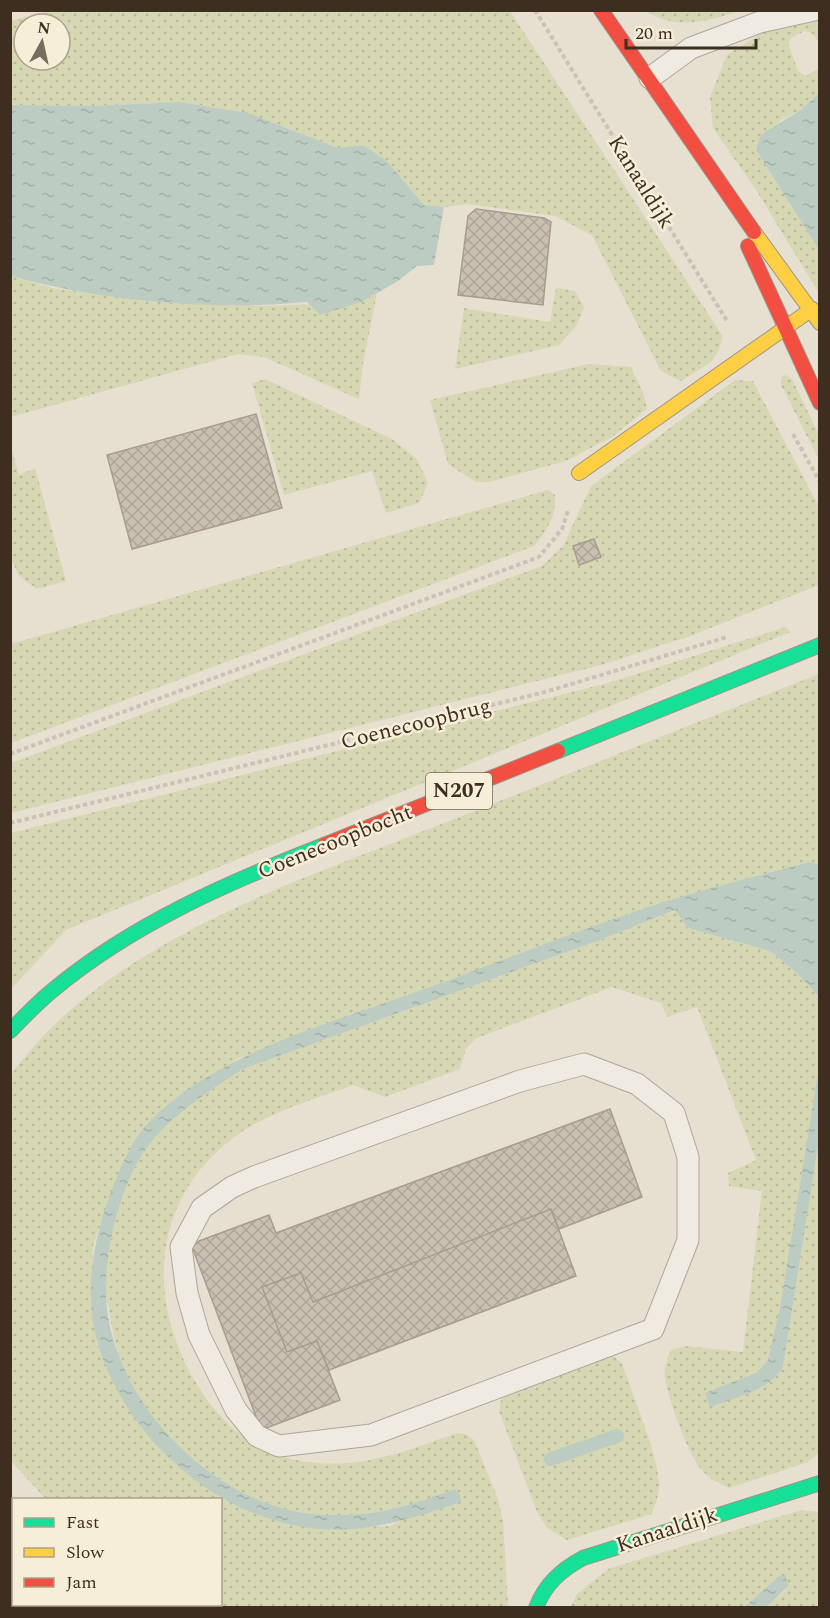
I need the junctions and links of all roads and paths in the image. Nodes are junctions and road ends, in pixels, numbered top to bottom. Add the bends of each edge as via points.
1 (535, 10) edge
2 (601, 10) edge
3 (814, 10) edge
4 (650, 78) junction
5 (722, 187) junction
6 (812, 309) junction
7 (819, 323) edge
8 (785, 328) junction
9 (747, 354) junction
10 (819, 403) edge
11 (579, 473) joint
12 (736, 634) dead end
13 (819, 645) edge
14 (10, 754) edge
15 (10, 824) edge
16 (10, 1031) edge
17 (472, 1399) joint
18 (819, 1483) edge
19 (536, 1608) edge

1 - 9 path, Kanaaldijk
2 - 4 main road
3 - 4 lane via 760,22 691,48
4 - 5 main road
5 - 6 main road
5 - 8 main road
6 - 7 main road
6 - 8 main road
8 - 9 main road
8 - 10 main road
9 - 11 main road
11 - 14 path via 562,529 539,557
12 - 15 path, Coenecoopbrug via 534,695
13 - 16 main road, Coenecoopbocht / N207 via 192,902 78,970
17 - 17 lane via 371,1436 279,1446 257,1436 236,1410 199,1335 187,1293 181,1246 202,1208 232,1186 520,1081 584,1064 637,1084 674,1113 688,1157 688,1240 653,1329
18 - 19 main road, Kanaaldijk via 583,1558 552,1579

